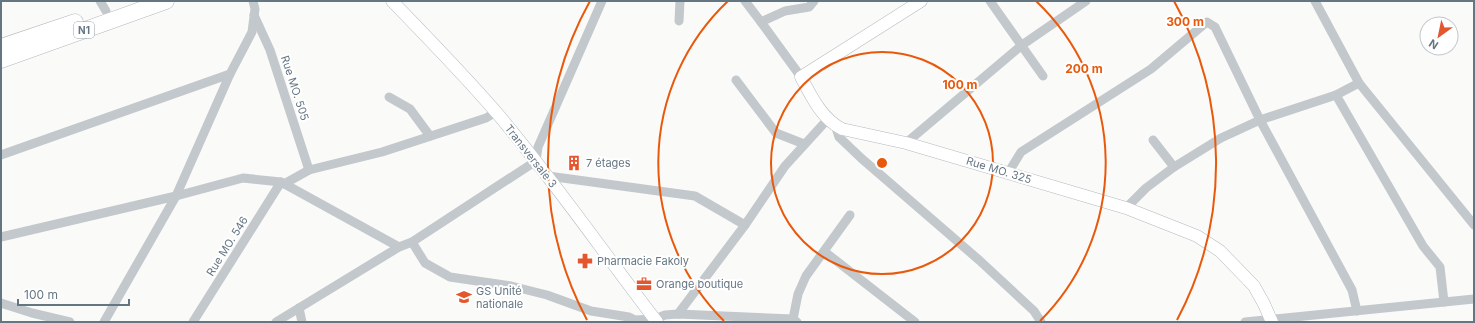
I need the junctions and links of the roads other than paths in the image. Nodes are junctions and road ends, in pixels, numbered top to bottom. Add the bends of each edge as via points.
1 (135, 1) edge
2 (166, 1) edge
3 (253, 1) edge
4 (392, 1) edge
5 (602, 1) edge
6 (680, 1) edge
7 (744, 1) edge
8 (814, 1) edge
9 (921, 1) edge
10 (990, 1) edge
11 (1086, 1) edge
12 (1315, 1) edge
13 (103, 6) edge
14 (254, 15) junction
15 (679, 21) dead end
16 (761, 22) junction
17 (1022, 45) junction
18 (1, 47) edge
19 (1, 60) edge
20 (230, 74) junction
21 (1043, 76) dead end
22 (801, 77) junction
23 (736, 80) dead end
24 (1359, 83) junction
25 (1336, 95) junction
26 (389, 97) dead end
27 (496, 112) junction
28 (1260, 120) junction
29 (831, 122) junction
30 (430, 136) junction
31 (1153, 140) dead end
32 (906, 143) junction
33 (804, 144) junction
34 (1, 155) edge
35 (536, 161) junction
36 (1174, 168) junction
37 (309, 170) junction
38 (1008, 173) junction
39 (548, 176) junction
40 (283, 183) junction
41 (176, 196) junction
42 (1126, 208) junction
43 (850, 215) dead end
44 (745, 225) junction
45 (1474, 226) edge
46 (1, 237) edge
47 (412, 242) junction
48 (399, 247) junction
49 (825, 252) junction
50 (1474, 299) edge
51 (1444, 302) junction
52 (1, 303) edge
53 (299, 308) junction
54 (1357, 311) junction
55 (678, 314) junction
56 (656, 321) edge
57 (795, 321) edge
58 (1271, 321) edge
59 (70, 322) edge
60 (104, 322) edge
61 (193, 322) edge
62 (276, 322) edge
63 (302, 322) edge
64 (914, 322) edge
65 (1041, 322) edge
66 (1246, 322) edge

1 - 13 highway, N1
2 - 19 highway, N1
3 - 14 street
4 - 27 street, Transversale 3
5 - 35 street via 538,147
6 - 15 street
7 - 16 street
8 - 16 street via 809,7 785,11
9 - 22 street
10 - 17 street
11 - 17 street
12 - 24 street
13 - 18 highway, N1
14 - 20 street via 252,32
14 - 37 street, Rue MO. 505 via 270,50
16 - 22 street
17 - 21 street
17 - 32 street
20 - 34 street
20 - 41 street
22 - 29 street
23 - 33 street via 776,133
24 - 25 street
24 - 45 street
25 - 28 street
25 - 51 street via 1423,246 1440,267
26 - 30 street via 410,109
27 - 30 street via 486,118
27 - 35 street, Transversale 3
28 - 36 street via 1222,138
28 - 38 street via 1215,27 1207,22 1151,69 1021,152
28 - 54 street via 1352,290
29 - 32 street, Rue MO. 325 via 842,129
29 - 33 street
29 - 65 street via 839,138 979,260 1034,312
30 - 37 street via 382,152
31 - 36 street
32 - 38 street, Rue MO. 325
33 - 44 street via 785,166
35 - 39 street, Transversale 3
35 - 47 street
36 - 42 street via 1146,188
37 - 40 street
38 - 42 street, Rue MO. 325
39 - 44 street via 695,196
39 - 56 street, Transversale 3
40 - 41 street via 242,178
40 - 48 street
40 - 61 street, Rue MO. 546
41 - 46 street
41 - 60 street
42 - 58 street, Rue MO. 325 via 1196,236 1220,251 1254,286
43 - 49 street
44 - 55 street
47 - 48 street
47 - 56 street via 426,262 450,277 511,286 547,295 591,311 629,316 634,320
48 - 53 street
49 - 57 street via 806,276 798,294
49 - 64 street
50 - 51 street
51 - 54 street
52 - 59 street
53 - 62 street
53 - 63 street
54 - 58 street
55 - 56 street via 666,315
55 - 57 street
58 - 66 street

